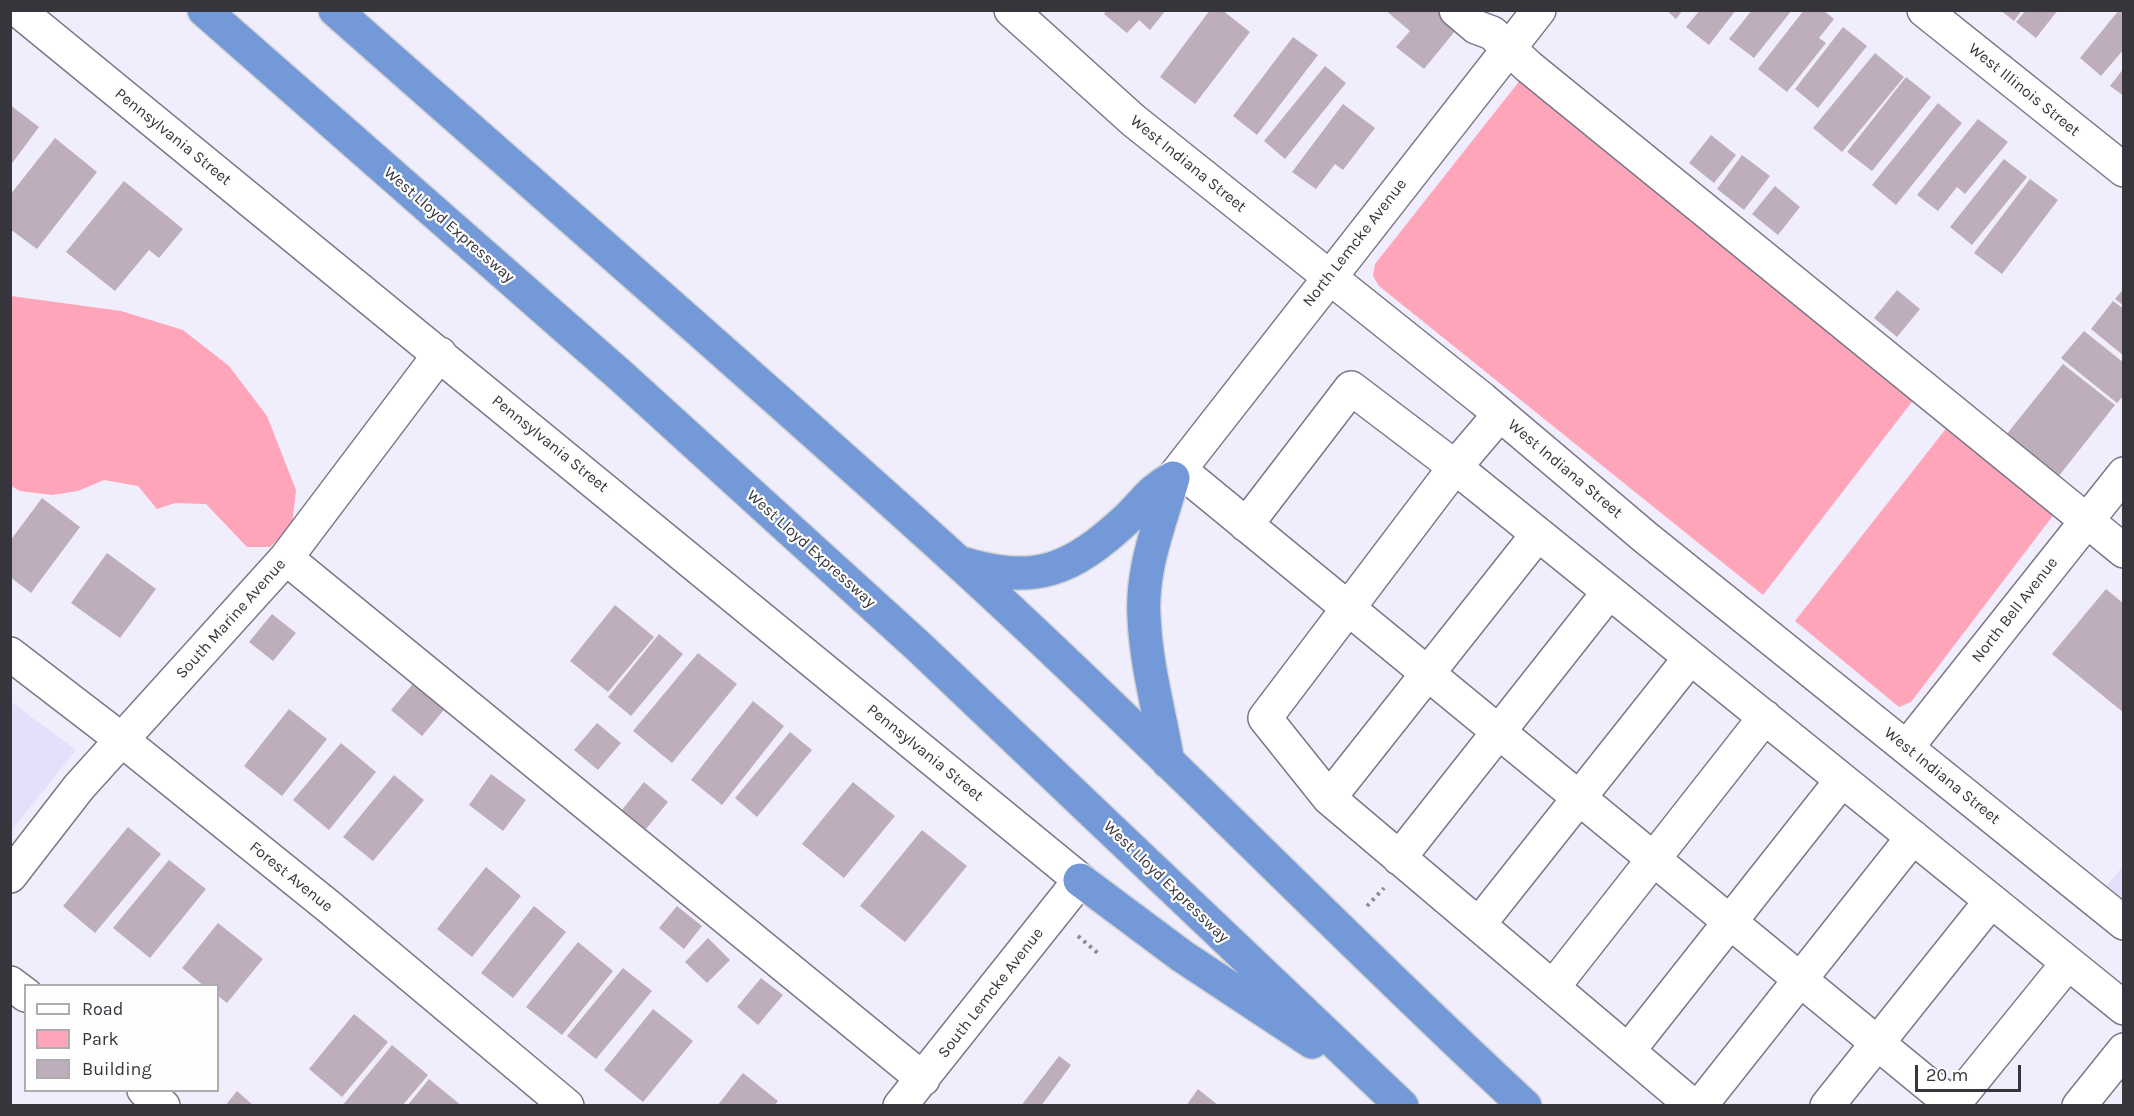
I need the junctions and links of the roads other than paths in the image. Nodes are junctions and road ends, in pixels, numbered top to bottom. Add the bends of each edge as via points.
1 (18, 10) edge
2 (204, 10) edge
3 (335, 10) edge
4 (1011, 10) edge
5 (1456, 10) edge
6 (1539, 10) edge
7 (1924, 10) edge
8 (1509, 47) junction
9 (2124, 170) edge
10 (1329, 277) junction
11 (440, 354) junction
12 (1500, 414) junction
13 (1455, 467) junction
14 (1176, 474) junction
15 (2124, 474) edge
16 (2085, 522) junction
17 (1246, 525) junction
18 (1538, 534) junction
19 (2124, 551) edge
20 (286, 558) junction
21 (958, 562) junction
22 (1609, 592) junction
23 (1346, 608) junction
24 (10, 654) edge
25 (1690, 657) junction
26 (1425, 674) junction
27 (1765, 717) junction
28 (1498, 732) junction
29 (123, 740) junction
30 (1907, 747) junction
31 (1168, 762) junction
32 (1842, 780) junction
33 (1329, 798) junction
34 (1580, 798) junction
35 (1913, 837) junction
36 (1653, 858) junction
37 (1394, 870) junction
38 (10, 876) edge
39 (1080, 880) junction
40 (1991, 901) junction
41 (2119, 909) edge
42 (1730, 921) junction
43 (1479, 924) junction
44 (2068, 963) junction
45 (1801, 979) junction
46 (10, 983) edge
47 (1553, 987) junction
48 (24, 994) edge
49 (2124, 1008) edge
50 (1878, 1043) junction
51 (2124, 1050) edge
52 (1628, 1051) junction
53 (923, 1079) junction
54 (146, 1092) edge
55 (1394, 1099) edge
56 (1953, 1105) edge
57 (163, 1106) edge
58 (567, 1106) edge
59 (900, 1106) edge
60 (1525, 1106) edge
61 (1693, 1106) edge
62 (1700, 1106) edge
63 (1827, 1106) edge
64 (2079, 1106) edge

1 - 11 street, Pennsylvania Street
2 - 55 highway, West Lloyd Expressway via 621,376 918,646
3 - 21 highway
4 - 10 street, West Indiana Street via 1132,120
5 - 8 street
6 - 8 street, North Lemcke Avenue
7 - 9 street, West Illinois Street
8 - 10 street, North Lemcke Avenue
8 - 16 street
10 - 12 street, West Indiana Street
10 - 14 street, North Lemcke Avenue
11 - 20 street, South Marine Avenue
11 - 39 street, Pennsylvania Street
12 - 13 street
12 - 30 street, West Indiana Street via 1645,537
13 - 17 street via 1351,388
13 - 18 street
13 - 23 street
14 - 17 street
14 - 21 highway via 1154,488 1090,552 1061,566 1023,574 988,571
14 - 31 highway via 1149,559 1143,615
15 - 16 street, North Bell Avenue
16 - 19 street
16 - 30 street, North Bell Avenue
17 - 23 street
18 - 22 street
18 - 26 street
20 - 29 street, South Marine Avenue
20 - 53 street
21 - 31 highway
22 - 25 street
22 - 28 street
23 - 26 street
23 - 33 street via 1265,718
24 - 29 street, Forest Avenue
25 - 27 street
25 - 34 street
26 - 28 street
26 - 33 street
27 - 32 street
27 - 36 street
28 - 34 street
28 - 37 street
29 - 38 street, South Marine Avenue via 79,787
29 - 58 street, Forest Avenue
30 - 41 street, West Indiana Street
31 - 60 highway via 1384,975
32 - 35 street
32 - 42 street
33 - 37 street
34 - 36 street
34 - 43 street
35 - 40 street
35 - 45 street
36 - 42 street
36 - 47 street
37 - 43 street
39 - 53 street, South Lemcke Avenue
39 - 55 highway via 1182,956
40 - 44 street
40 - 50 street
42 - 45 street
42 - 52 street
43 - 47 street
44 - 49 street
44 - 56 street
45 - 50 street
45 - 62 street
46 - 48 street
47 - 52 street
50 - 56 street
50 - 63 street
51 - 64 street
52 - 61 street
53 - 59 street, South Lemcke Avenue
54 - 57 street

